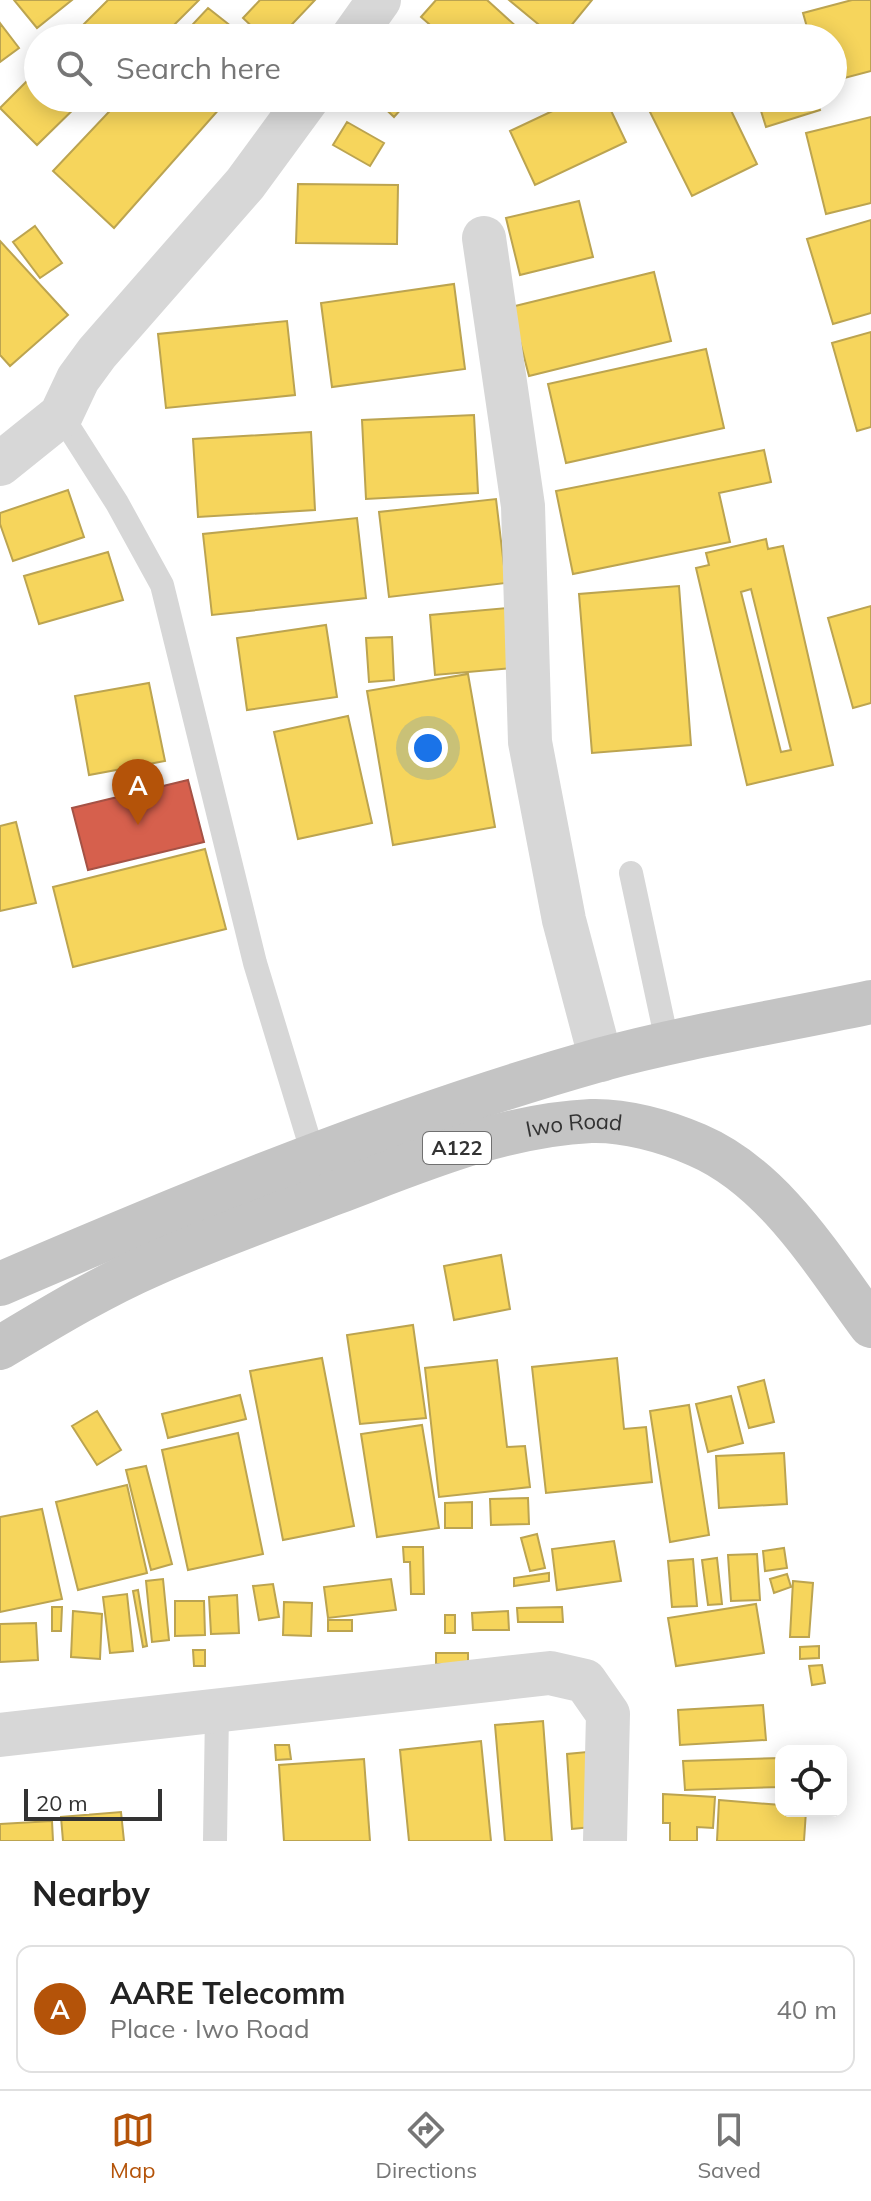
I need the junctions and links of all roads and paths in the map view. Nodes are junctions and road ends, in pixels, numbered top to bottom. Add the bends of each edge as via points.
1 (379, 0) edge
2 (362, 24) edge
3 (298, 112) edge
4 (484, 238) dead end
5 (61, 415) junction
6 (0, 464) edge
7 (631, 873) dead end
8 (871, 1002) edge
9 (668, 1046) junction
10 (601, 1060) junction
11 (314, 1157) junction
12 (0, 1284) edge
13 (871, 1326) edge
14 (0, 1348) edge
15 (217, 1712) junction
16 (0, 1735) edge
17 (215, 1841) edge
18 (605, 1841) edge

1 - 2 street
3 - 5 street via 245,184 97,353
4 - 10 street via 523,506 530,742 564,920
5 - 6 street
5 - 11 lane via 162,585 255,963
7 - 9 lane
8 - 9 highway, A122
9 - 10 highway, A122
10 - 11 highway, A122
11 - 12 highway, A122
13 - 14 highway, Iwo Road / A122 via 785,1211 738,1171 699,1145 647,1128 593,1121 468,1144 375,1178 153,1264
15 - 16 street
15 - 17 lane
15 - 18 street via 550,1673 585,1681 608,1714

